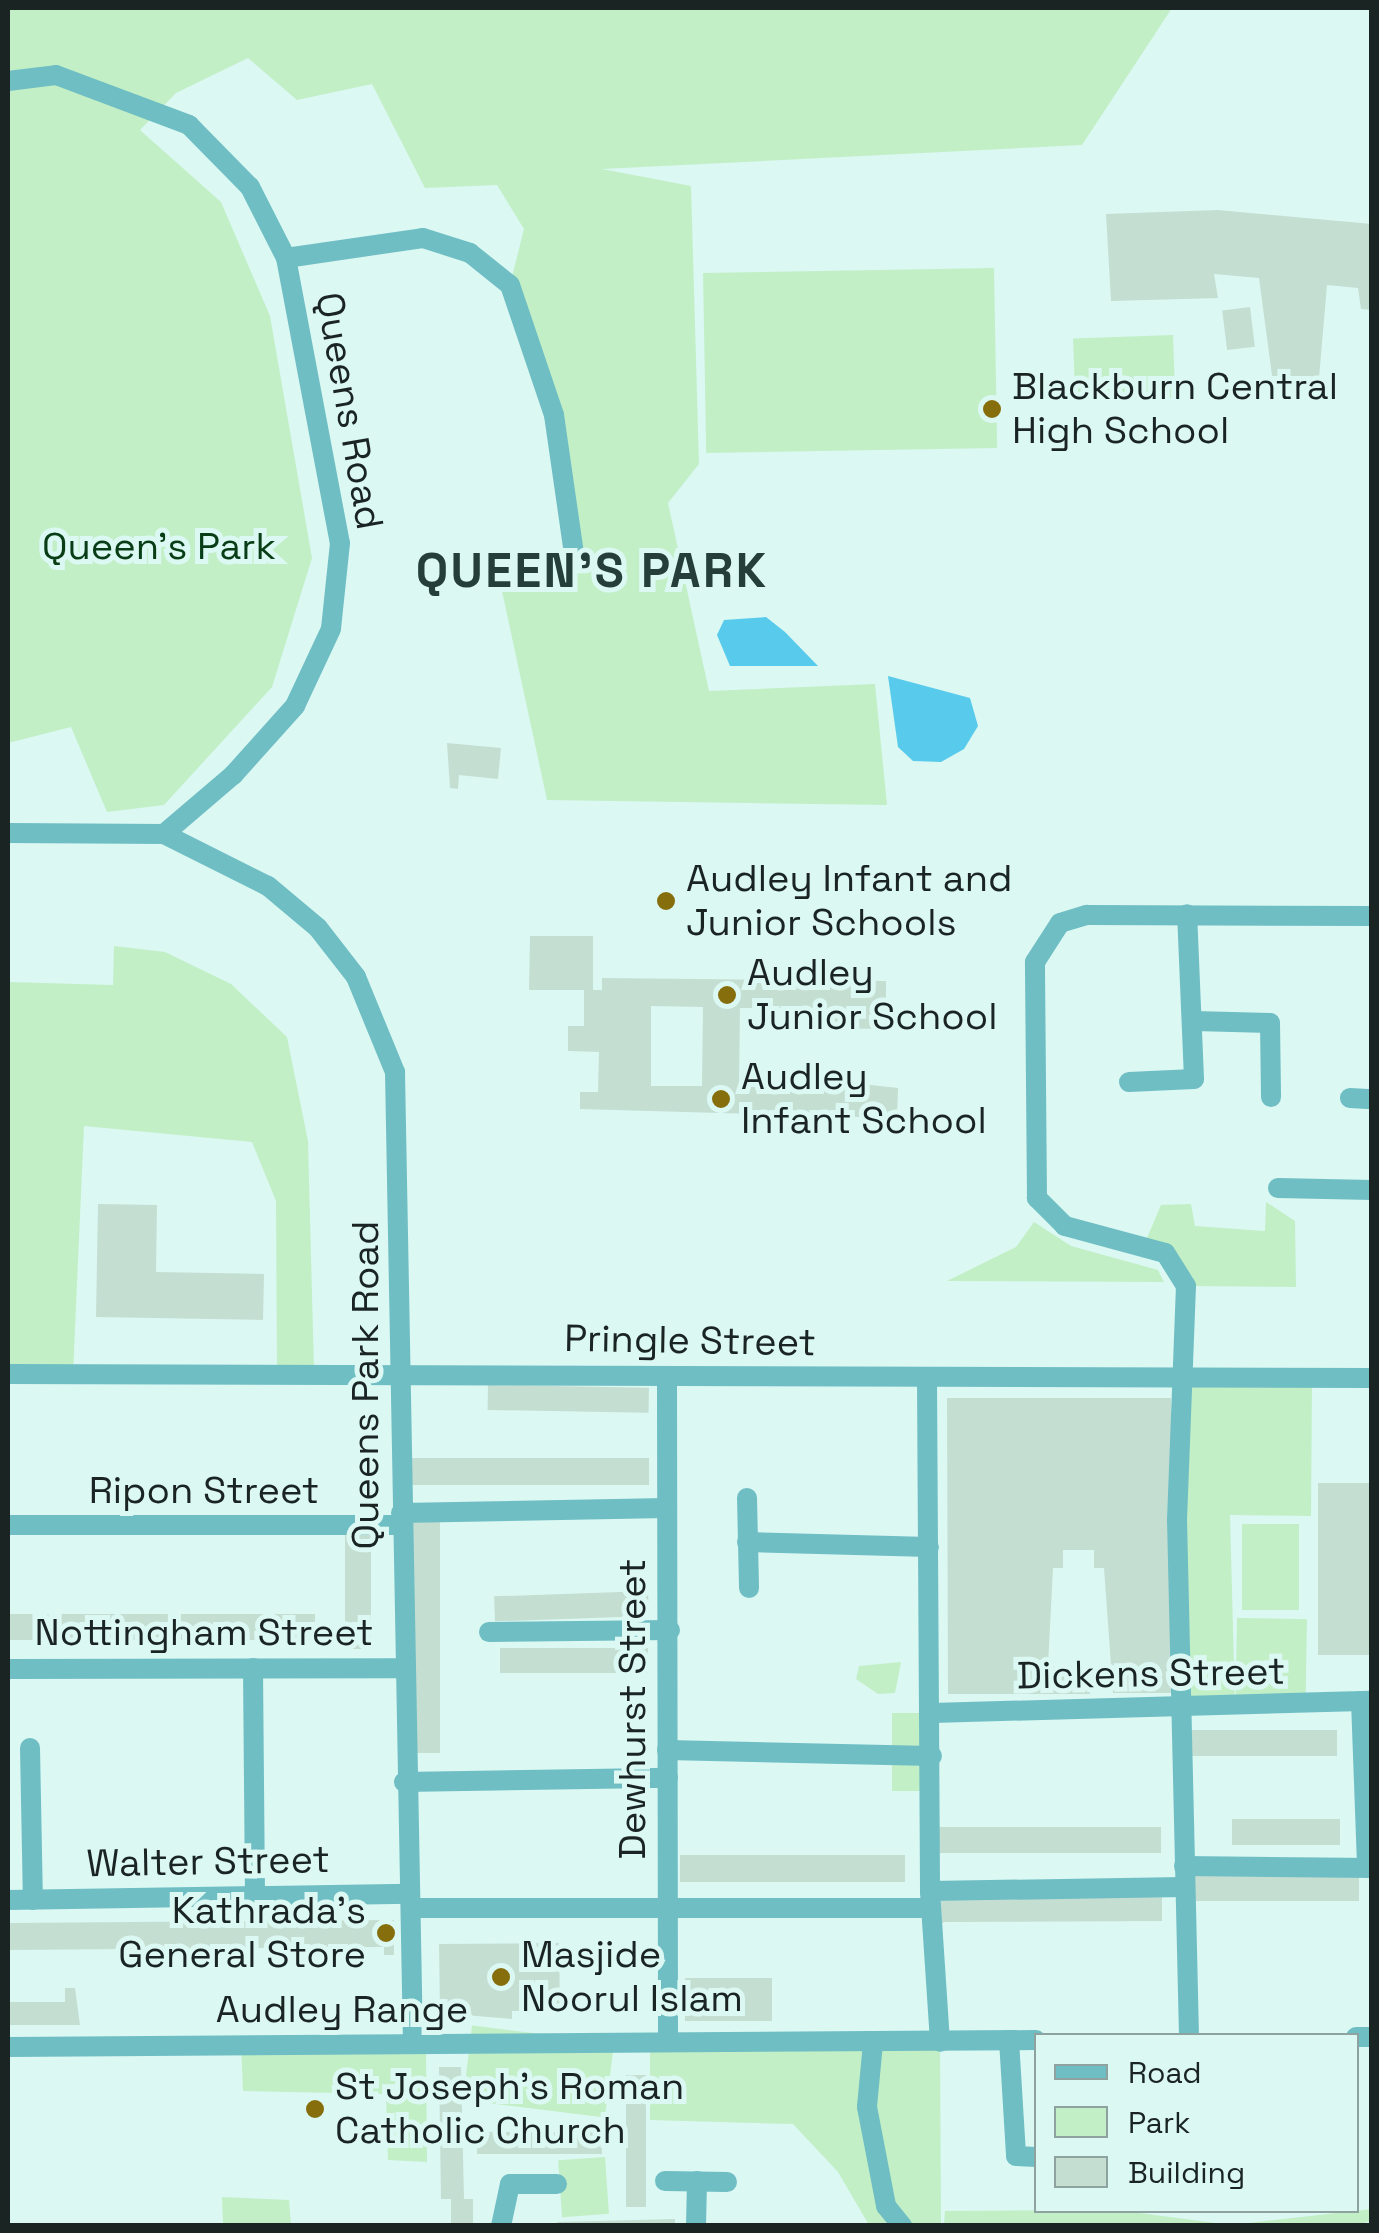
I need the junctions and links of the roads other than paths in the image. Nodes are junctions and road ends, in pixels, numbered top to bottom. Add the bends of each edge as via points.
1 (8, 81) edge
2 (286, 258) junction
3 (575, 560) dead end
4 (8, 833) edge
5 (164, 834) junction
6 (1188, 914) junction
7 (1372, 916) edge
8 (1194, 1022) junction
9 (1129, 1082) dead end
10 (1271, 1097) dead end
11 (1350, 1098) dead end
12 (1372, 1100) edge
13 (1278, 1188) dead end
14 (1372, 1190) edge
15 (402, 1371) junction
16 (8, 1374) edge
17 (667, 1376) junction
18 (1372, 1378) edge
19 (927, 1379) junction
20 (1182, 1380) junction
21 (747, 1498) dead end
22 (667, 1508) junction
23 (400, 1519) junction
24 (8, 1525) edge
25 (747, 1542) junction
26 (929, 1547) junction
27 (749, 1588) dead end
28 (670, 1630) junction
29 (489, 1632) dead end
30 (252, 1668) junction
31 (401, 1668) junction
32 (8, 1669) edge
33 (1366, 1701) edge
34 (932, 1704) junction
35 (1181, 1708) junction
36 (30, 1748) dead end
37 (668, 1750) junction
38 (932, 1765) junction
39 (668, 1778) junction
40 (404, 1782) junction
41 (1369, 1868) edge
42 (1184, 1877) junction
43 (255, 1896) junction
44 (930, 1899) junction
45 (8, 1900) edge
46 (33, 1900) junction
47 (410, 1901) junction
48 (668, 1907) junction
49 (1189, 2033) edge
50 (1009, 2040) junction
51 (1034, 2040) edge
52 (668, 2042) junction
53 (940, 2042) junction
54 (874, 2043) junction
55 (413, 2044) junction
56 (8, 2047) edge
57 (1034, 2156) edge
58 (665, 2181) dead end
59 (697, 2181) junction
60 (727, 2182) dead end
61 (557, 2184) dead end
62 (500, 2226) edge
63 (696, 2226) edge
64 (902, 2226) edge

1 - 2 street, Queens Road via 56,75 190,125 250,188
2 - 3 street via 423,238 470,253 510,285 554,415
2 - 5 street, Queens Road via 340,543 331,629 295,706 233,775
4 - 5 street
5 - 15 street, Queens Park Road via 268,886 318,928 379,1021 395,1072
6 - 7 street
6 - 8 street
6 - 20 street via 1060,922 1038,953 1033,1004 1038,1198 1065,1226 1144,1245 1176,1265 1190,1314
8 - 9 street via 1194,1079
8 - 10 street via 1270,1023
11 - 12 street
13 - 14 street
15 - 16 street, Pringle Street
15 - 17 street, Pringle Street
15 - 23 street, Queens Park Road
17 - 19 street, Pringle Street
17 - 22 street, Dewhurst Street
18 - 20 street, Pringle Street
19 - 20 street, Pringle Street
19 - 26 street
20 - 35 street
21 - 25 street
22 - 23 street, Ripon Street
22 - 28 street, Dewhurst Street
23 - 24 street, Ripon Street
23 - 31 street, Queens Park Road
25 - 26 street
25 - 27 street
26 - 34 street
28 - 29 street
28 - 37 street, Dewhurst Street
30 - 31 street, Nottingham Street
30 - 32 street, Nottingham Street
30 - 43 street
31 - 40 street, Queens Park Road
33 - 35 street, Dickens Street
33 - 41 street
34 - 35 street, Dickens Street via 954,1713
34 - 38 street
35 - 42 street
36 - 46 street
37 - 38 street via 891,1754
37 - 39 street, Dewhurst Street
38 - 44 street
39 - 40 street
39 - 48 street, Dewhurst Street
40 - 47 street, Queens Park Road
41 - 42 street, Walter Street
42 - 44 street, Walter Street
42 - 49 street
43 - 46 street, Walter Street
43 - 47 street, Walter Street
44 - 48 street, Walter Street
44 - 53 street
45 - 46 street, Walter Street
47 - 48 street, Walter Street
47 - 55 street, Queens Park Road
48 - 52 street, Dewhurst Street
50 - 51 street, Audley Range
50 - 53 street, Audley Range
50 - 57 street via 1016,2156
52 - 54 street, Audley Range
52 - 55 street, Audley Range
53 - 54 street, Audley Range
54 - 64 street via 867,2107 886,2206
55 - 56 street, Audley Range
58 - 59 street
59 - 60 street
59 - 63 street
61 - 62 street via 510,2184

